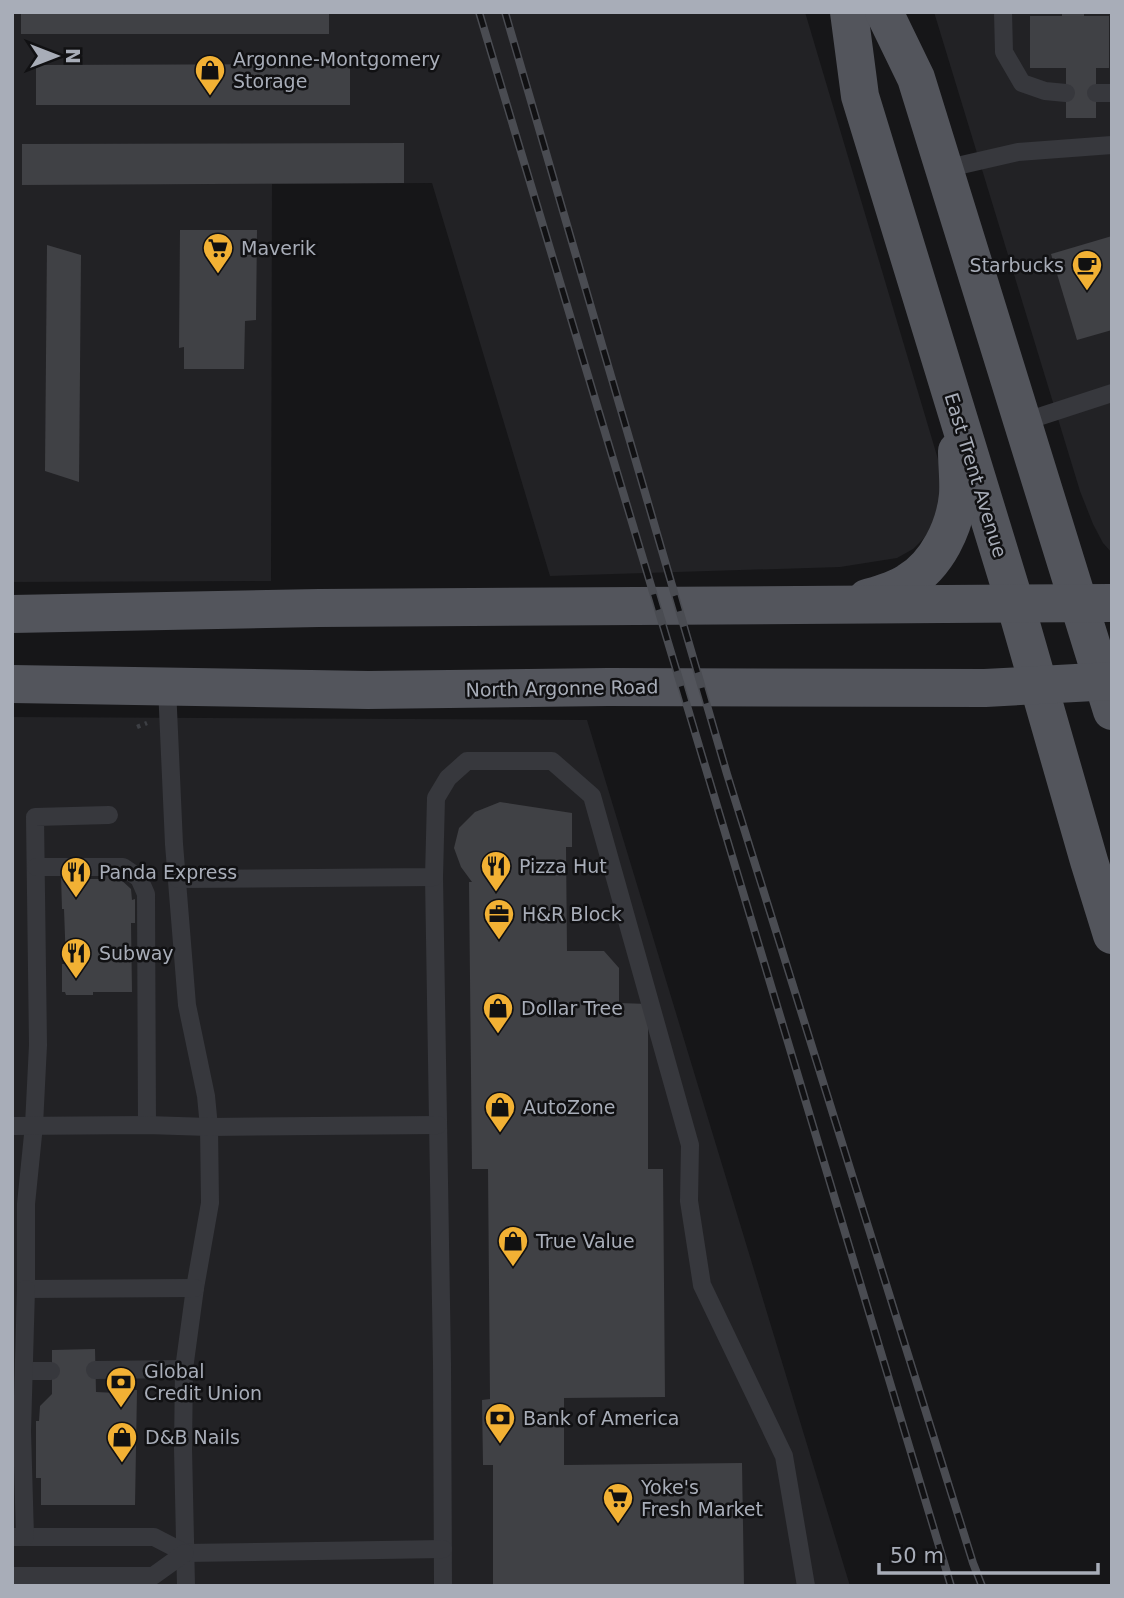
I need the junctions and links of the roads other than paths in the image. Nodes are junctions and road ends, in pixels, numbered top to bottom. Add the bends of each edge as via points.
1 (849, 12) edge
2 (884, 12) edge
3 (1003, 12) edge
4 (1066, 93) dead end
5 (1112, 145) edge
6 (944, 169) junction
7 (1112, 393) edge
8 (956, 410) junction
9 (1023, 422) junction
10 (1015, 603) junction
11 (1095, 603) edge
12 (852, 604) junction
13 (12, 614) edge
14 (12, 684) edge
15 (1039, 684) junction
16 (167, 687) junction
17 (1109, 691) edge
18 (109, 815) dead end
19 (36, 867) junction
20 (434, 877) junction
21 (178, 879) junction
22 (1112, 935) edge
23 (34, 1125) junction
24 (147, 1125) junction
25 (438, 1125) junction
26 (12, 1126) edge
27 (209, 1127) junction
28 (195, 1288) junction
29 (26, 1289) junction
30 (184, 1369) junction
31 (95, 1370) dead end
32 (25, 1371) junction
33 (51, 1371) dead end
34 (19, 1537) edge
35 (443, 1549) junction
36 (185, 1553) junction
37 (12, 1576) edge
38 (186, 1586) edge
39 (443, 1586) edge
40 (806, 1586) edge

1 - 8 main road, East Trent Avenue via 860,96
2 - 6 main road via 916,78
3 - 4 lane via 1004,52 1022,83
5 - 6 lane via 1018,152
6 - 9 main road
7 - 9 lane
8 - 10 main road, East Trent Avenue
8 - 12 main road via 958,495 943,542 928,566 908,582
9 - 11 main road
10 - 11 main road
10 - 12 main road
10 - 15 main road, East Trent Avenue
11 - 17 main road
12 - 13 main road
14 - 16 main road, North Argonne Road
15 - 16 main road, North Argonne Road via 985,688
15 - 17 main road, North Argonne Road
15 - 22 main road, East Trent Avenue
16 - 21 lane
18 - 19 lane via 34,817
19 - 23 lane
19 - 24 lane via 123,867 139,878 146,894
20 - 21 lane
20 - 25 lane
20 - 40 lane via 436,798 447,778 467,761 552,761 592,796 690,1145 689,1201 702,1285 784,1456
21 - 27 lane via 187,1005
23 - 24 lane
23 - 26 lane
23 - 29 lane via 26,1204
24 - 27 lane
25 - 27 lane
25 - 35 lane
27 - 28 lane via 210,1203
28 - 29 lane
28 - 30 lane
29 - 32 lane
30 - 31 lane
30 - 36 lane
32 - 33 lane
32 - 34 lane
34 - 36 lane via 154,1537
35 - 36 lane
35 - 39 lane
36 - 37 lane via 153,1576
36 - 38 lane

